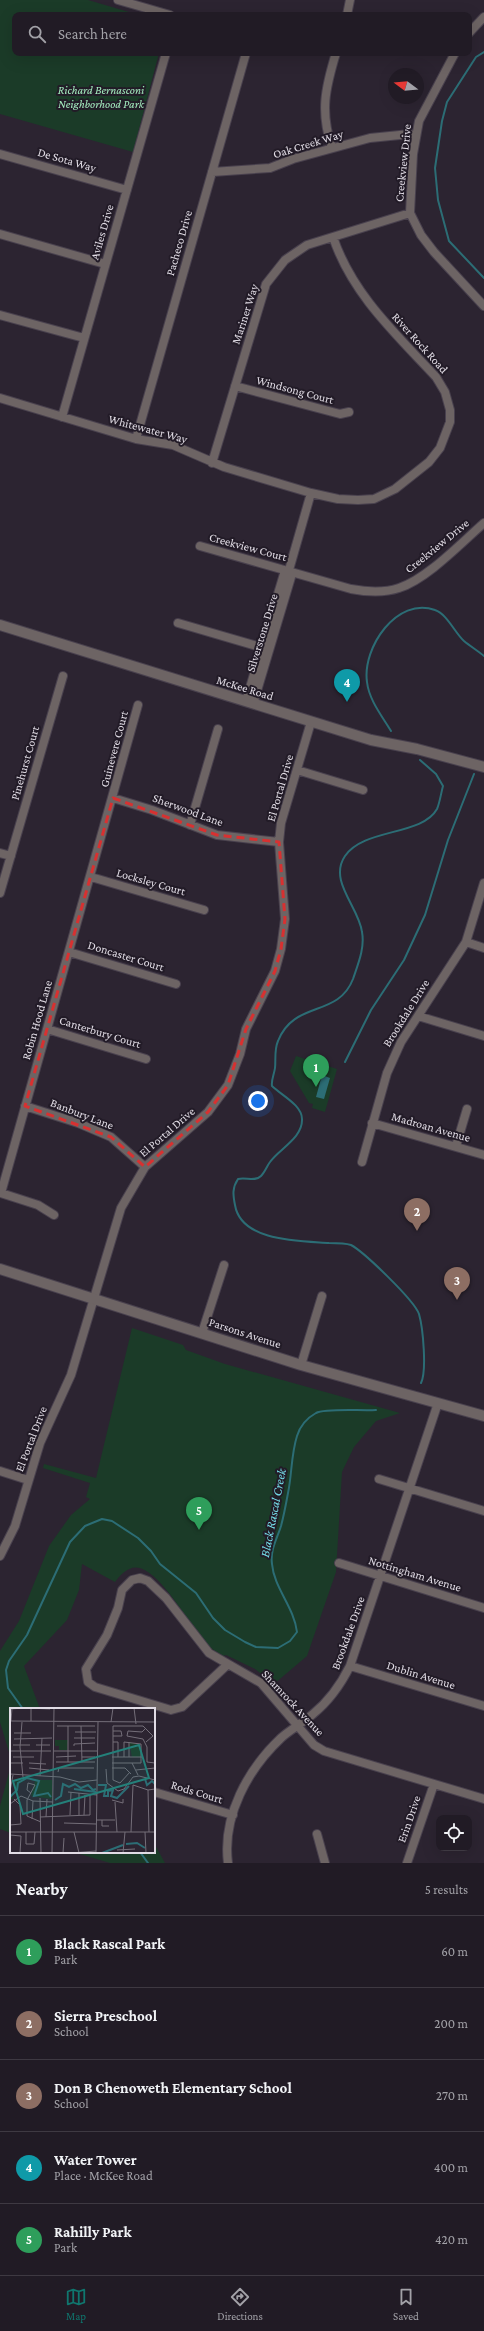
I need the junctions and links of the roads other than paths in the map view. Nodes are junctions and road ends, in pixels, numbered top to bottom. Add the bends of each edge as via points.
1 (118, 0) edge
2 (350, 0) edge
3 (160, 12) edge
4 (348, 12) edge
5 (484, 17) edge
6 (472, 30) edge
7 (165, 56) edge
8 (245, 56) edge
9 (335, 56) edge
10 (453, 56) edge
11 (410, 134) dead end
12 (332, 148) junction
13 (0, 154) edge
14 (212, 172) junction
15 (127, 190) junction
16 (410, 214) junction
17 (0, 234) edge
18 (333, 237) junction
19 (105, 264) junction
20 (484, 306) edge
21 (0, 315) edge
22 (84, 338) junction
23 (235, 386) junction
24 (0, 398) edge
25 (349, 412) dead end
26 (62, 417) junction
27 (136, 440) junction
28 (212, 463) junction
29 (311, 493) junction
30 (484, 523) edge
31 (200, 546) dead end
32 (289, 570) junction
33 (178, 623) dead end
34 (0, 626) edge
35 (266, 648) junction
36 (63, 676) dead end
37 (249, 703) junction
38 (138, 705) dead end
39 (311, 722) junction
40 (218, 729) dead end
41 (484, 767) edge
42 (297, 770) junction
43 (363, 790) dead end
44 (113, 798) junction
45 (190, 825) junction
46 (279, 842) junction
47 (0, 853) edge
48 (10, 856) junction
49 (91, 877) junction
50 (484, 883) edge
51 (0, 893) edge
52 (204, 910) dead end
53 (466, 942) junction
54 (484, 948) edge
55 (69, 952) junction
56 (176, 984) dead end
57 (418, 1016) junction
58 (47, 1029) junction
59 (484, 1036) edge
60 (146, 1059) dead end
61 (25, 1106) junction
62 (467, 1109) dead end
63 (372, 1123) junction
64 (456, 1146) junction
65 (484, 1155) edge
66 (362, 1162) dead end
67 (145, 1166) junction
68 (54, 1215) dead end
69 (224, 1265) dead end
70 (0, 1269) edge
71 (322, 1296) dead end
72 (94, 1297) junction
73 (202, 1333) junction
74 (301, 1365) junction
75 (438, 1403) junction
76 (484, 1416) edge
77 (0, 1471) edge
78 (379, 1479) dead end
79 (28, 1480) junction
80 (410, 1489) junction
81 (484, 1512) edge
82 (0, 1556) edge
83 (339, 1564) dead end
84 (380, 1577) junction
85 (484, 1608) edge
86 (227, 1665) junction
87 (350, 1666) junction
88 (484, 1706) edge
89 (297, 1726) junction
90 (434, 1784) junction
91 (155, 1792) edge
92 (484, 1799) edge
93 (232, 1815) junction
94 (317, 1834) dead end
95 (228, 1863) edge
96 (325, 1863) edge
97 (407, 1863) edge

1 - 3 street
2 - 4 street
5 - 6 street
7 - 15 street, Aviles Drive
8 - 14 street, Pacheco Drive
9 - 12 street via 326,85 324,107 325,128
10 - 16 street, Creekview Drive via 419,120 414,147
11 - 12 street, Oak Creek Way via 370,138
12 - 14 street, Oak Creek Way via 270,168
13 - 15 street, De Sota Way
14 - 27 street, Pacheco Drive
15 - 19 street, Aviles Drive
16 - 18 street, Mariner Way
16 - 20 street, Creekview Drive via 434,252
17 - 19 street
18 - 23 street, Mariner Way via 307,245 291,256 266,284
18 - 29 street, River Rock Road via 338,253 358,290 436,377 450,410 450,422 440,448 429,462 395,489 374,499 358,500
19 - 22 street, Aviles Drive
21 - 22 street
22 - 26 street, Aviles Drive
23 - 25 street, Windsong Court via 340,414
23 - 28 street, Mariner Way
24 - 26 street, Whitewater Way
26 - 27 street, Whitewater Way
27 - 28 street, Whitewater Way via 173,445
28 - 29 street, Whitewater Way
29 - 32 street, Silverstone Drive
30 - 32 street, Creekview Drive via 418,580 399,588 372,592 351,589
31 - 32 street, Creekview Court
32 - 35 street, Silverstone Drive via 284,574
33 - 35 street
34 - 37 street, McKee Road
35 - 37 street, Silverstone Drive
36 - 48 street, Pinehurst Court
37 - 39 street, McKee Road
38 - 44 street, Guinevere Court
39 - 41 street, McKee Road via 376,741 424,750
39 - 42 street, El Portal Drive
40 - 45 street
42 - 43 street
42 - 46 street, El Portal Drive via 284,812
44 - 45 street, Sherwood Lane
44 - 49 street, Robin Hood Lane
45 - 46 street, Sherwood Lane via 217,835
46 - 67 street, El Portal Drive via 285,920 281,949 275,971 246,1030 228,1085 208,1112
47 - 48 street
48 - 51 street, Pinehurst Court
49 - 52 street, Locksley Court
49 - 55 street, Robin Hood Lane
50 - 53 street, Brookdale Drive
53 - 54 street
53 - 57 street, Brookdale Drive
55 - 56 street, Doncaster Court
55 - 58 street, Robin Hood Lane
57 - 59 street
57 - 63 street, Brookdale Drive via 401,1042 387,1073
58 - 60 street, Canterbury Court
58 - 61 street, Robin Hood Lane
61 - 67 street, Banbury Lane via 111,1137
61 - 68 street, Robin Hood Lane via 1,1193 38,1205
62 - 64 street
63 - 64 street, Madroan Avenue
63 - 66 street, Brookdale Drive
64 - 65 street, Madroan Avenue
67 - 72 street, El Portal Drive via 121,1208
69 - 73 street
70 - 72 street, Parsons Avenue
71 - 74 street
72 - 73 street, Parsons Avenue
72 - 79 street, El Portal Drive via 72,1375 48,1423
73 - 74 street, Parsons Avenue
74 - 75 street, Parsons Avenue
75 - 76 street, Parsons Avenue
75 - 80 street, Brookdale Drive
77 - 79 street
78 - 80 street
79 - 82 street, El Portal Drive via 15,1526
80 - 81 street
80 - 84 street, Brookdale Drive
83 - 84 street, Nottingham Avenue
84 - 85 street, Nottingham Avenue
84 - 87 street, Brookdale Drive
86 - 86 street, Shamrock Avenue via 182,1707 171,1710 95,1687 88,1682 86,1669 107,1635 122,1590 132,1580 140,1578 148,1581 176,1609 201,1645
86 - 89 street, Shamrock Avenue via 245,1672 261,1683
87 - 88 street, Dublin Avenue
87 - 89 street, Brookdale Drive via 329,1698 313,1715
89 - 90 street, Shamrock Avenue via 308,1740 324,1751
89 - 93 street, Brookdale Drive via 259,1763 245,1785
90 - 92 street, Shamrock Avenue
90 - 97 street, Erin Drive
91 - 93 street, Rods Court
93 - 95 street, Brookdale Drive via 227,1840
94 - 96 street

